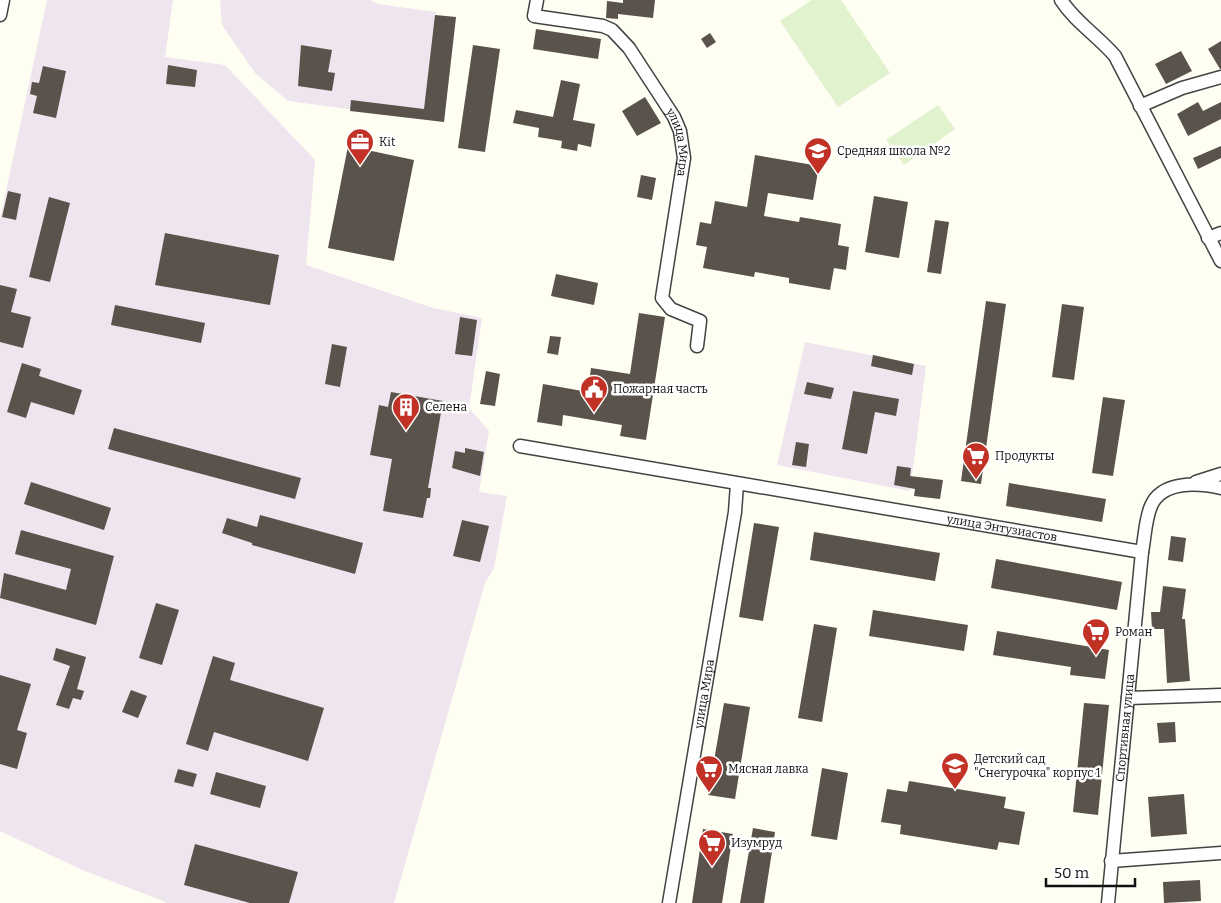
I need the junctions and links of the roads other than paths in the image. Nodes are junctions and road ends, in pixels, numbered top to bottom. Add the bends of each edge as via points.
1 (3, 0) edge
2 (536, 0) edge
3 (1061, 0) edge
4 (0, 14) edge
5 (1221, 77) edge
6 (1140, 106) junction
7 (1221, 233) edge
8 (1208, 238) junction
9 (1221, 261) edge
10 (697, 346) dead end
11 (520, 446) dead end
12 (1221, 474) edge
13 (737, 484) junction
14 (1189, 484) junction
15 (1221, 488) edge
16 (1142, 552) junction
17 (1221, 695) edge
18 (1128, 698) junction
19 (1221, 853) edge
20 (1111, 860) junction
21 (669, 903) edge
22 (1108, 903) edge

1 - 4 street
2 - 10 street, улица Мира via 534,16 603,26 621,37 674,117 680,131 684,158 662,298 671,309 700,321
3 - 6 street via 1078,22 1115,56
5 - 6 street via 1182,88
6 - 8 street
7 - 8 street
8 - 9 street
11 - 13 street, улица Энтузиастов
12 - 14 street
13 - 16 street, улица Энтузиастов
13 - 21 street, улица Мира
14 - 15 street
14 - 16 street via 1165,490 1151,504
16 - 18 street, Спортивная улица
17 - 18 street
18 - 20 street, Спортивная улица
19 - 20 street
20 - 22 street, Спортивная улица

